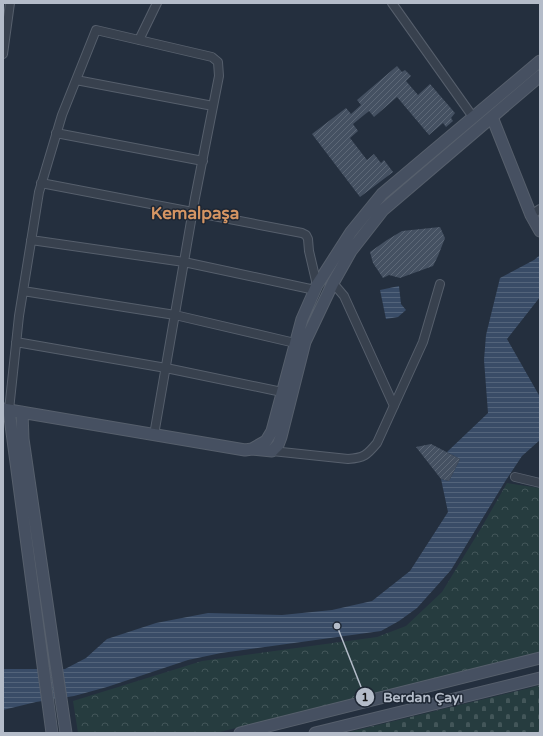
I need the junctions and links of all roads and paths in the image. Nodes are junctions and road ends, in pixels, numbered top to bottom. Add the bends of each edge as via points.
1 (10, 3) edge
2 (157, 3) edge
3 (392, 3) edge
4 (139, 40) junction
5 (3, 54) edge
6 (540, 61) edge
7 (540, 76) edge
8 (76, 80) junction
9 (213, 106) junction
10 (492, 116) junction
11 (473, 117) junction
12 (56, 133) junction
13 (203, 161) junction
14 (41, 183) junction
15 (193, 211) junction
16 (536, 212) edge
17 (540, 231) edge
18 (31, 240) junction
19 (184, 262) junction
20 (333, 283) junction
21 (440, 284) dead end
22 (316, 288) junction
23 (23, 290) junction
24 (175, 315) junction
25 (16, 342) junction
26 (295, 342) junction
27 (166, 368) junction
28 (282, 392) junction
29 (394, 406) junction
30 (6, 409) edge
31 (22, 412) junction
32 (154, 435) junction
33 (252, 449) junction
34 (272, 451) junction
35 (515, 477) dead end
36 (540, 482) edge
37 (540, 658) edge
38 (540, 678) edge
39 (52, 733) edge
40 (66, 733) edge
41 (240, 733) edge
42 (315, 733) edge

1 - 5 street
2 - 4 street
3 - 11 street
4 - 8 street via 96,30
4 - 9 street via 212,57 218,62 219,76
6 - 11 street
7 - 10 street
8 - 9 street
8 - 12 street
9 - 13 street
10 - 16 street
10 - 20 street via 383,210 351,251
11 - 22 street via 382,194 351,232
12 - 13 street
12 - 14 street
13 - 15 street
14 - 15 street
14 - 18 street
15 - 19 street
15 - 22 street via 302,232 308,239
16 - 17 street
18 - 19 street
18 - 23 street
19 - 22 street
19 - 24 street
20 - 29 street via 344,296
20 - 34 street via 305,342 281,437 278,446
21 - 29 street via 423,342
22 - 26 street via 302,318
23 - 24 street
23 - 25 street
24 - 26 street
24 - 27 street
25 - 27 street
25 - 30 street
26 - 28 street
27 - 28 street
27 - 32 street
28 - 33 street via 272,431 266,440
29 - 34 street via 377,443 366,455 348,459
30 - 31 street
30 - 39 street
31 - 32 street
31 - 40 street via 23,439
32 - 33 street
33 - 34 street
35 - 36 street
37 - 41 street
38 - 42 street

